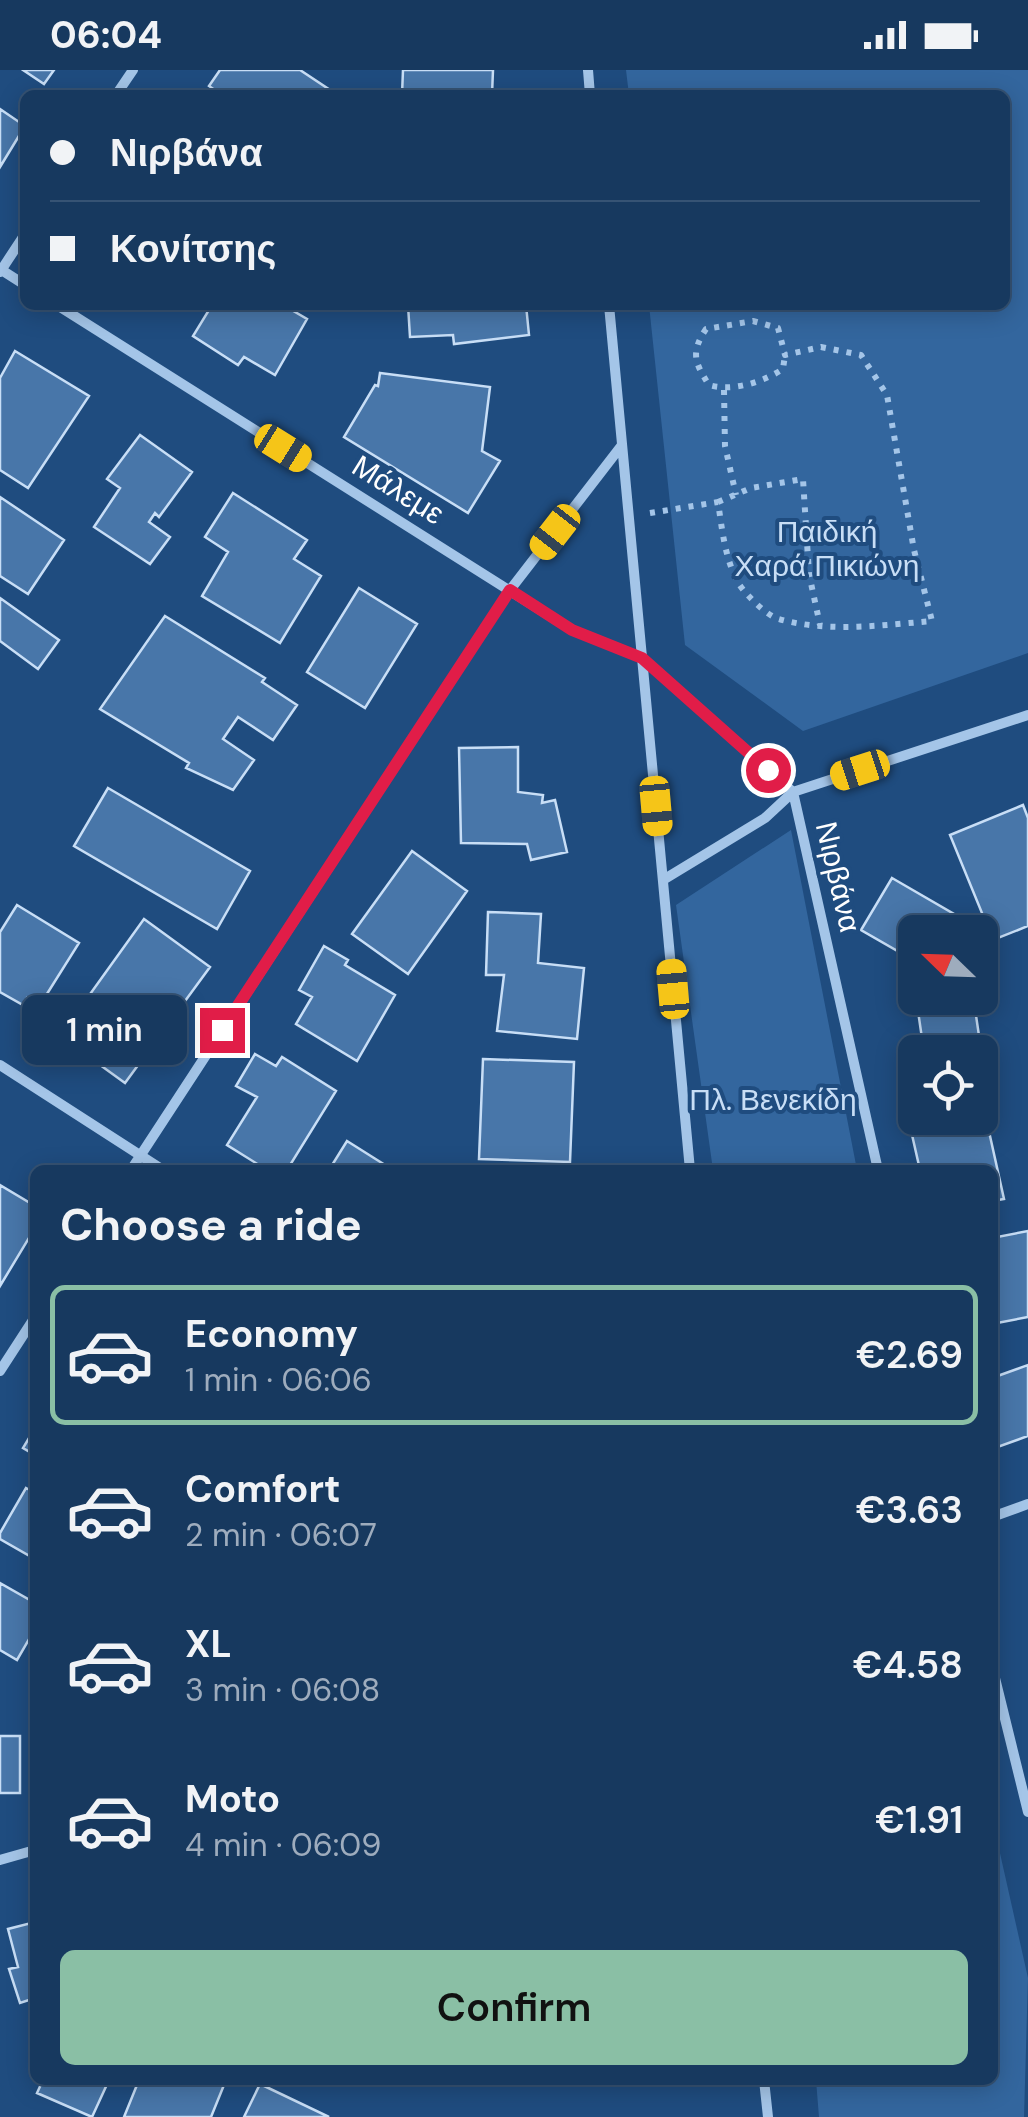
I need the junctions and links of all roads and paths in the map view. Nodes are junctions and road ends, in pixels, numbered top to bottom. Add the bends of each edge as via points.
1 (20, 241) edge
2 (0, 270) edge
3 (65, 310) edge
4 (610, 310) edge
5 (785, 355) junction
6 (724, 390) junction
7 (622, 445) junction
8 (736, 494) junction
9 (718, 502) junction
10 (629, 516) junction
11 (510, 590) junction
12 (820, 625) junction
13 (642, 658) junction
14 (1028, 715) edge
15 (792, 792) junction
16 (663, 880) junction
17 (0, 1064) edge
18 (141, 1155) junction
19 (134, 1165) edge
20 (156, 1165) edge
21 (690, 1165) edge
22 (877, 1165) edge
23 (30, 1325) edge
24 (0, 1370) edge
25 (1028, 1504) edge
26 (998, 1516) edge
27 (998, 1690) edge
28 (1028, 1812) edge
29 (30, 1851) edge
30 (0, 1860) edge
31 (765, 2085) edge
32 (768, 2117) edge

1 - 2 street
3 - 11 street, Μάλεμε
4 - 7 street
5 - 6 path via 783,370
5 - 6 path via 778,328 753,321 706,329 695,363 708,385
5 - 12 path via 821,347 861,356 888,394 932,621
6 - 8 path via 725,446
7 - 10 street
7 - 11 street
8 - 9 path
8 - 12 path via 803,479 804,536
9 - 10 path
9 - 12 path via 740,585 774,619
10 - 13 street
11 - 13 street, Μάλεμε via 572,630
11 - 18 street
13 - 15 street, Νιρβάνα
13 - 16 street
14 - 15 street
15 - 16 street via 765,818
15 - 22 street, Νιρβάνα
16 - 21 street
17 - 18 street
18 - 19 street
18 - 20 street
23 - 24 street
25 - 26 street
27 - 28 street
29 - 30 street
31 - 32 street

